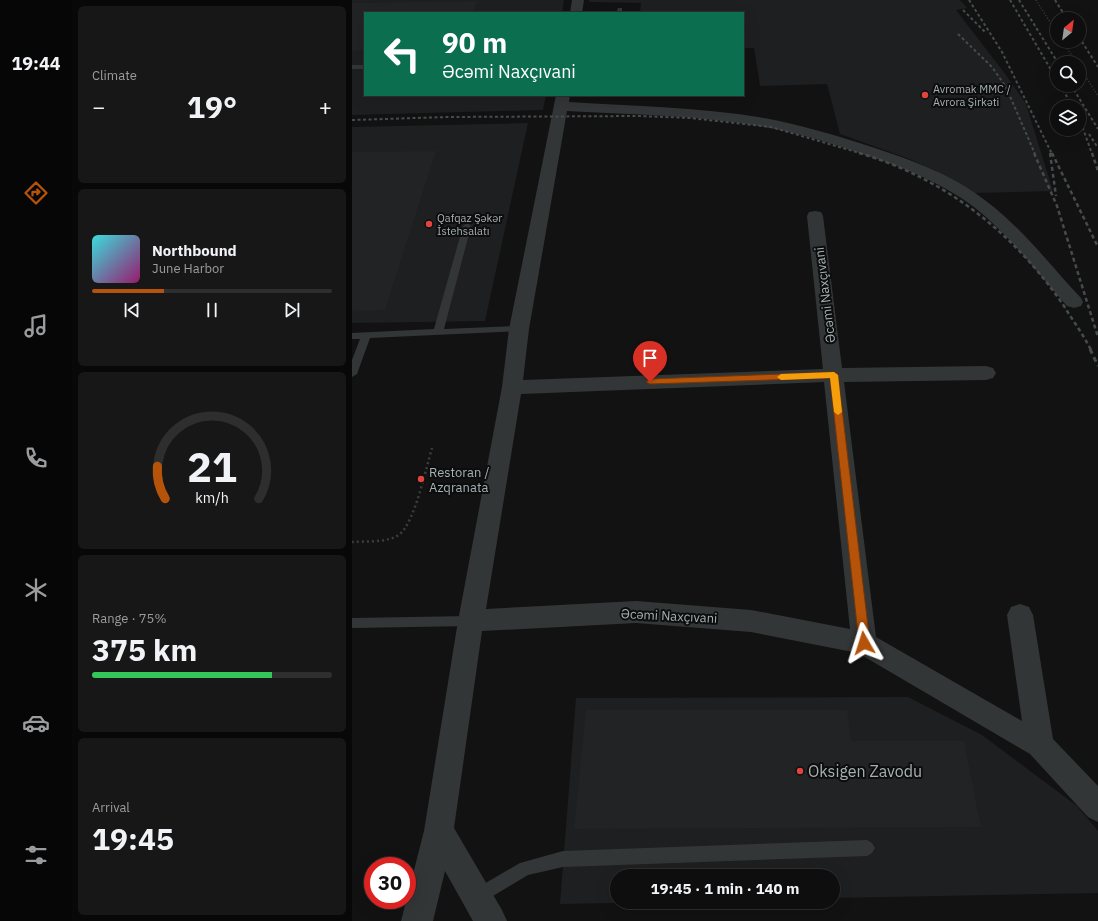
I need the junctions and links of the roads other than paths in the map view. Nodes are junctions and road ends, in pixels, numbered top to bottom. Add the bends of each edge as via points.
1 (578, 0) edge
2 (576, 12) edge
3 (352, 67) edge
4 (364, 67) edge
5 (561, 100) edge
6 (815, 216) dead end
7 (468, 226) dead end
8 (1074, 302) dead end
9 (519, 329) junction
10 (438, 332) junction
11 (366, 335) junction
12 (352, 336) edge
13 (986, 373) dead end
14 (352, 374) edge
15 (834, 375) junction
16 (512, 386) junction
17 (1020, 615) dead end
18 (471, 621) junction
19 (352, 623) edge
20 (864, 643) junction
21 (1040, 745) junction
22 (1098, 807) edge
23 (439, 831) junction
24 (867, 848) dead end
25 (485, 909) edge
26 (418, 921) edge

1 - 2 street
3 - 4 lane
5 - 8 street via 761,122 838,140 914,167 980,204
5 - 9 street
6 - 15 street, Əcəmi Naxçıvani
7 - 10 lane
9 - 10 lane
9 - 16 street
10 - 11 lane
11 - 12 lane
11 - 14 lane
13 - 15 street
15 - 16 street
15 - 20 street, Əcəmi Naxçıvani
16 - 18 street
17 - 21 street
18 - 19 lane
18 - 20 street, Əcəmi Naxçıvani via 636,612 751,622
18 - 23 street
20 - 21 street, Əcəmi Naxçıvani
21 - 22 street, Əcəmi Naxçıvani
23 - 25 street
23 - 26 street
24 - 25 lane via 563,859 526,868

